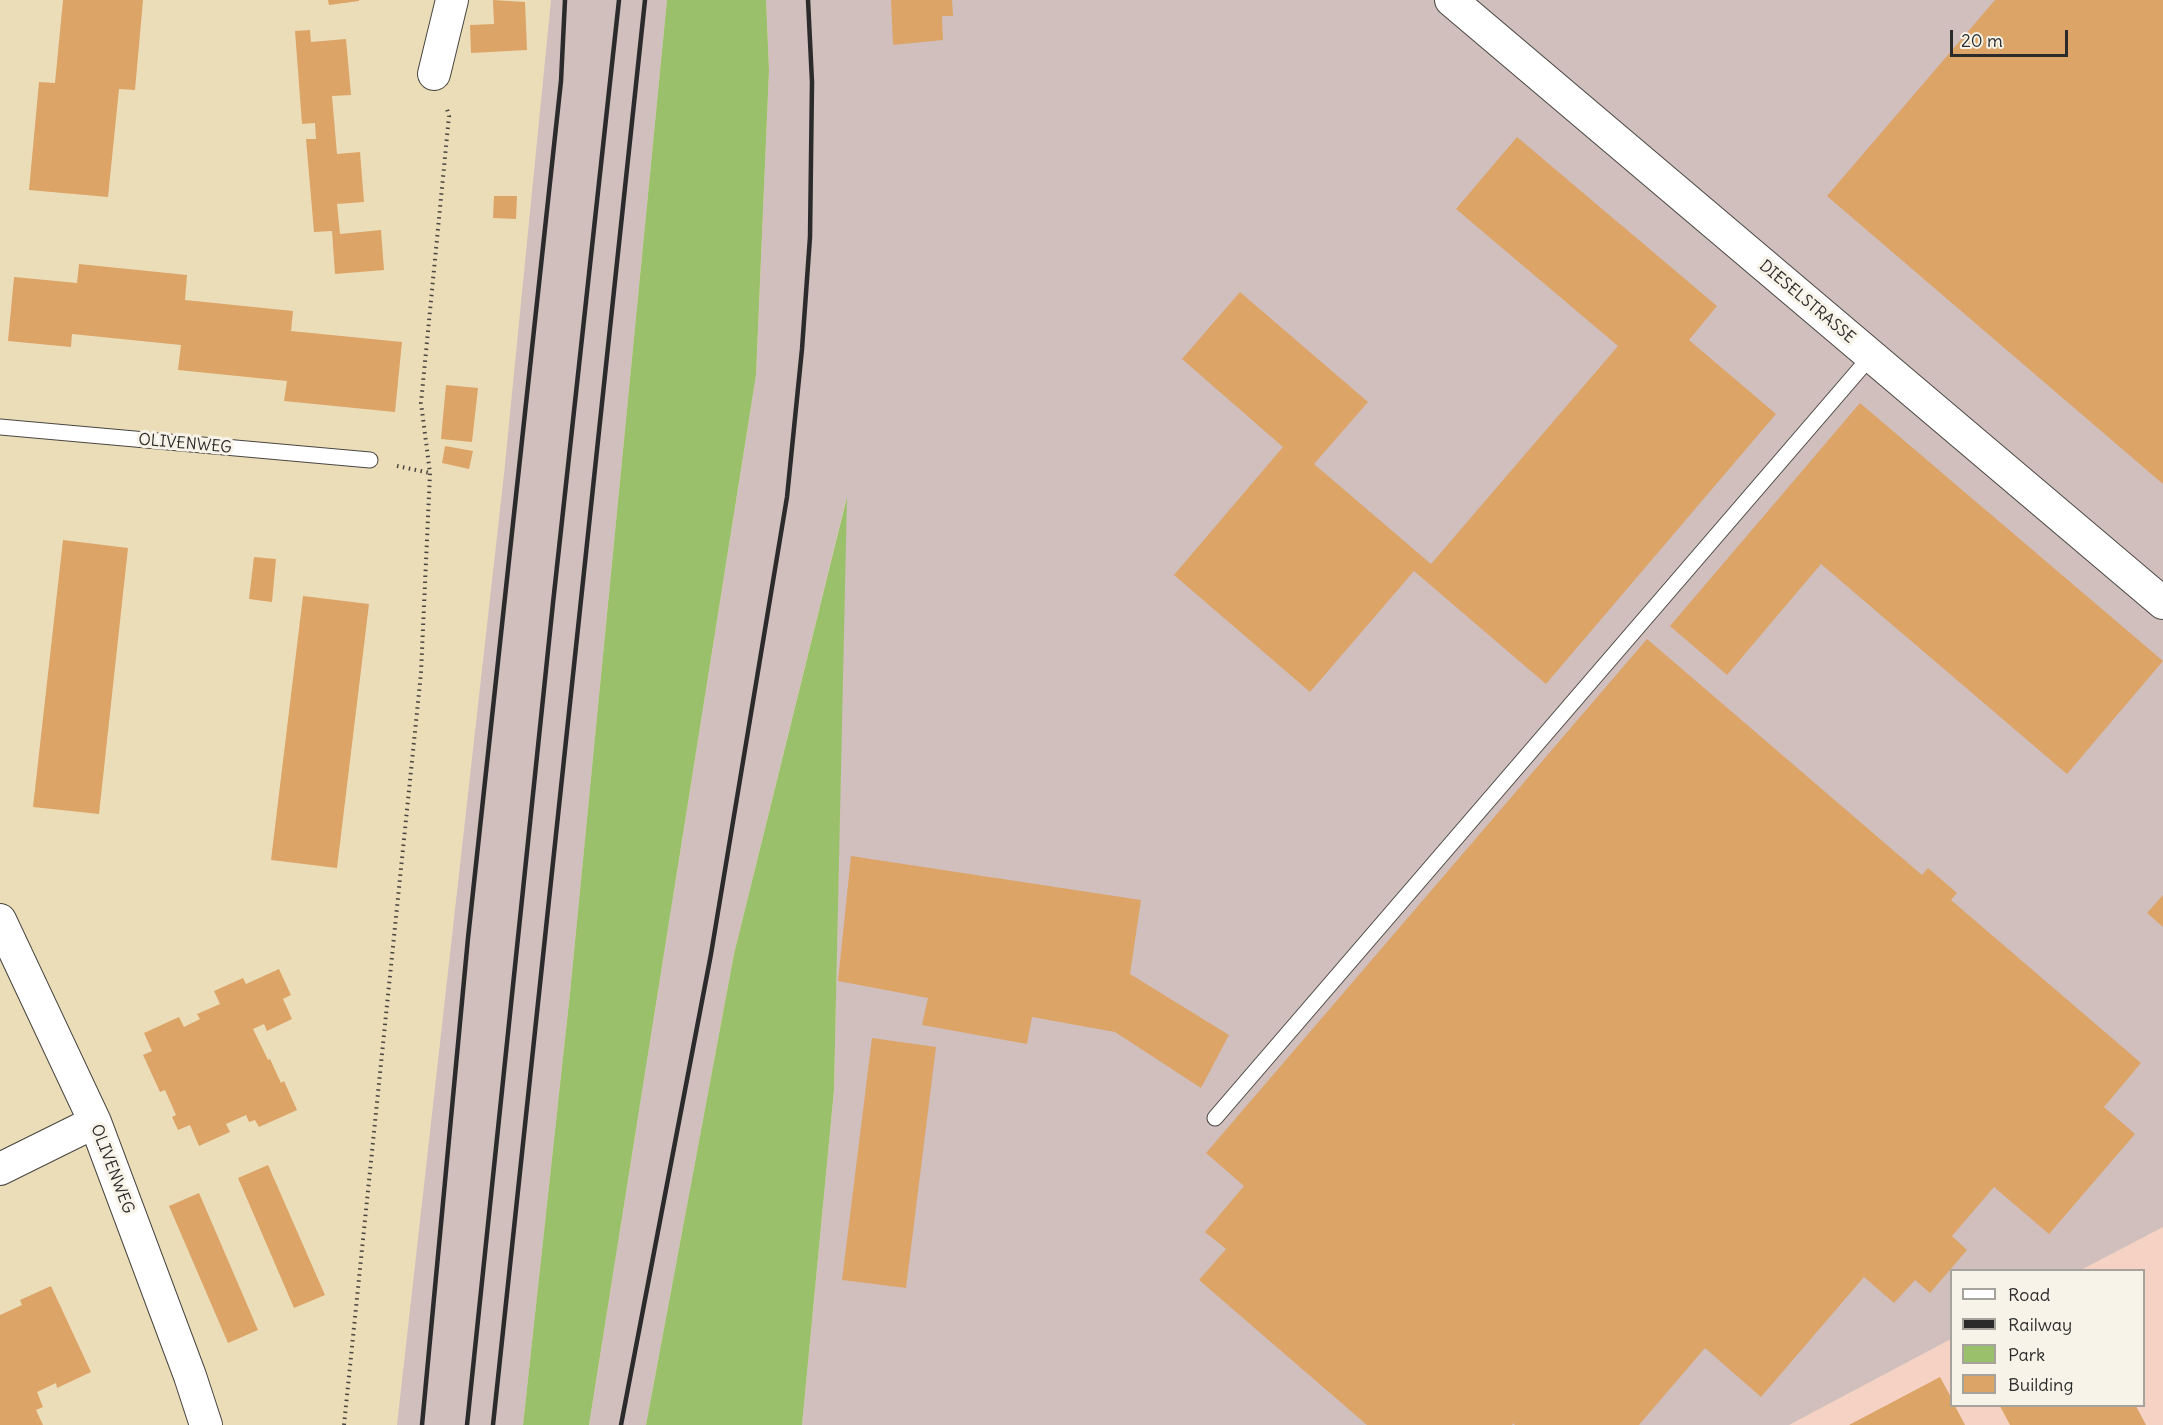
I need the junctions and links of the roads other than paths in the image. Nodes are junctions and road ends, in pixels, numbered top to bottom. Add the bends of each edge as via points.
1 (453, 0) edge
2 (1451, 0) edge
3 (434, 74) road end
4 (1871, 356) junction
5 (0, 427) edge
6 (370, 460) dead end
7 (2163, 603) edge
8 (0, 920) edge
9 (1215, 1118) dead end
10 (95, 1122) junction
11 (0, 1169) edge
12 (206, 1425) edge

1 - 3 street
2 - 4 street, DIESELSTRASSE
4 - 7 street, DIESELSTRASSE
4 - 9 lane
5 - 6 lane, OLIVENWEG
8 - 10 street, OLIVENWEG
10 - 11 street
10 - 12 street, OLIVENWEG

